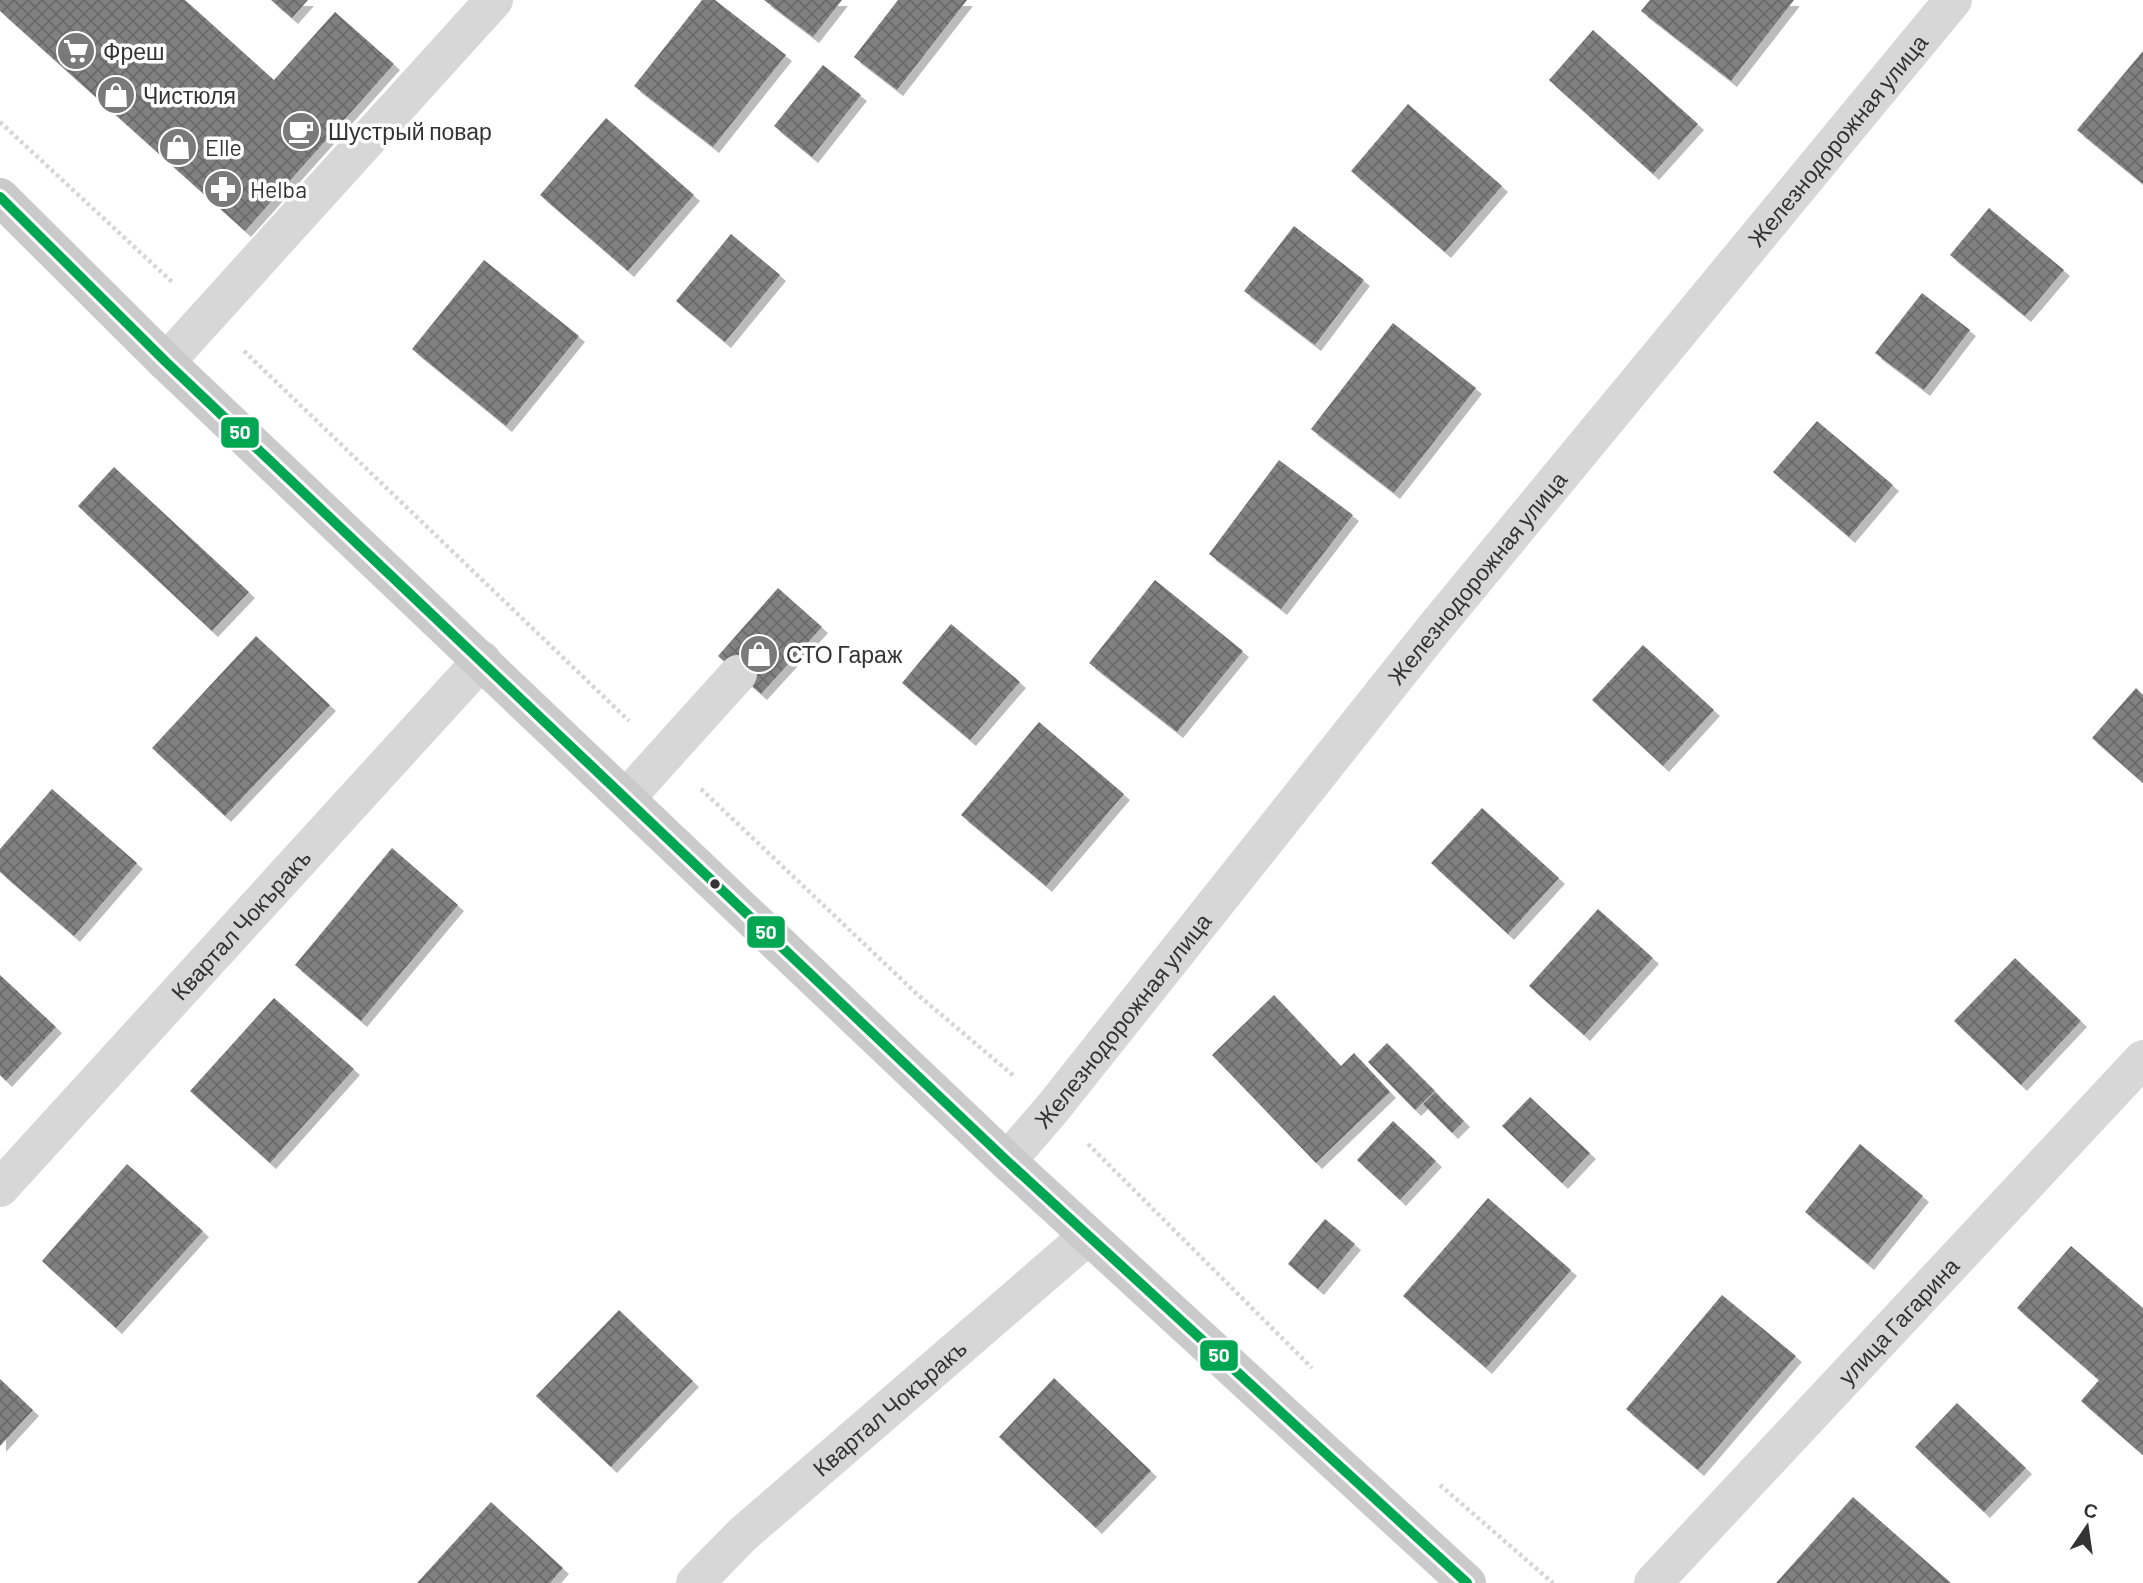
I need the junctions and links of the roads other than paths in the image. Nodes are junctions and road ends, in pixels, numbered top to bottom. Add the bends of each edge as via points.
1 (494, 0) edge
2 (1953, 0) edge
3 (0, 197) edge
4 (166, 362) junction
5 (482, 660) junction
6 (738, 674) dead end
7 (627, 797) junction
8 (2143, 1059) edge
9 (1007, 1161) junction
10 (0, 1188) edge
11 (1088, 1236) junction
12 (695, 1583) edge
13 (1467, 1583) edge
14 (1654, 1583) edge

1 - 4 street
2 - 9 street, Железнодорожная улица via 1433,630
3 - 4 main road
4 - 5 main road
5 - 7 main road
5 - 10 street, Квартал Чокъракъ
6 - 7 street
7 - 9 main road
8 - 14 street, улица Гагарина
9 - 11 main road
11 - 12 street, Квартал Чокъракъ via 742,1535
11 - 13 main road

